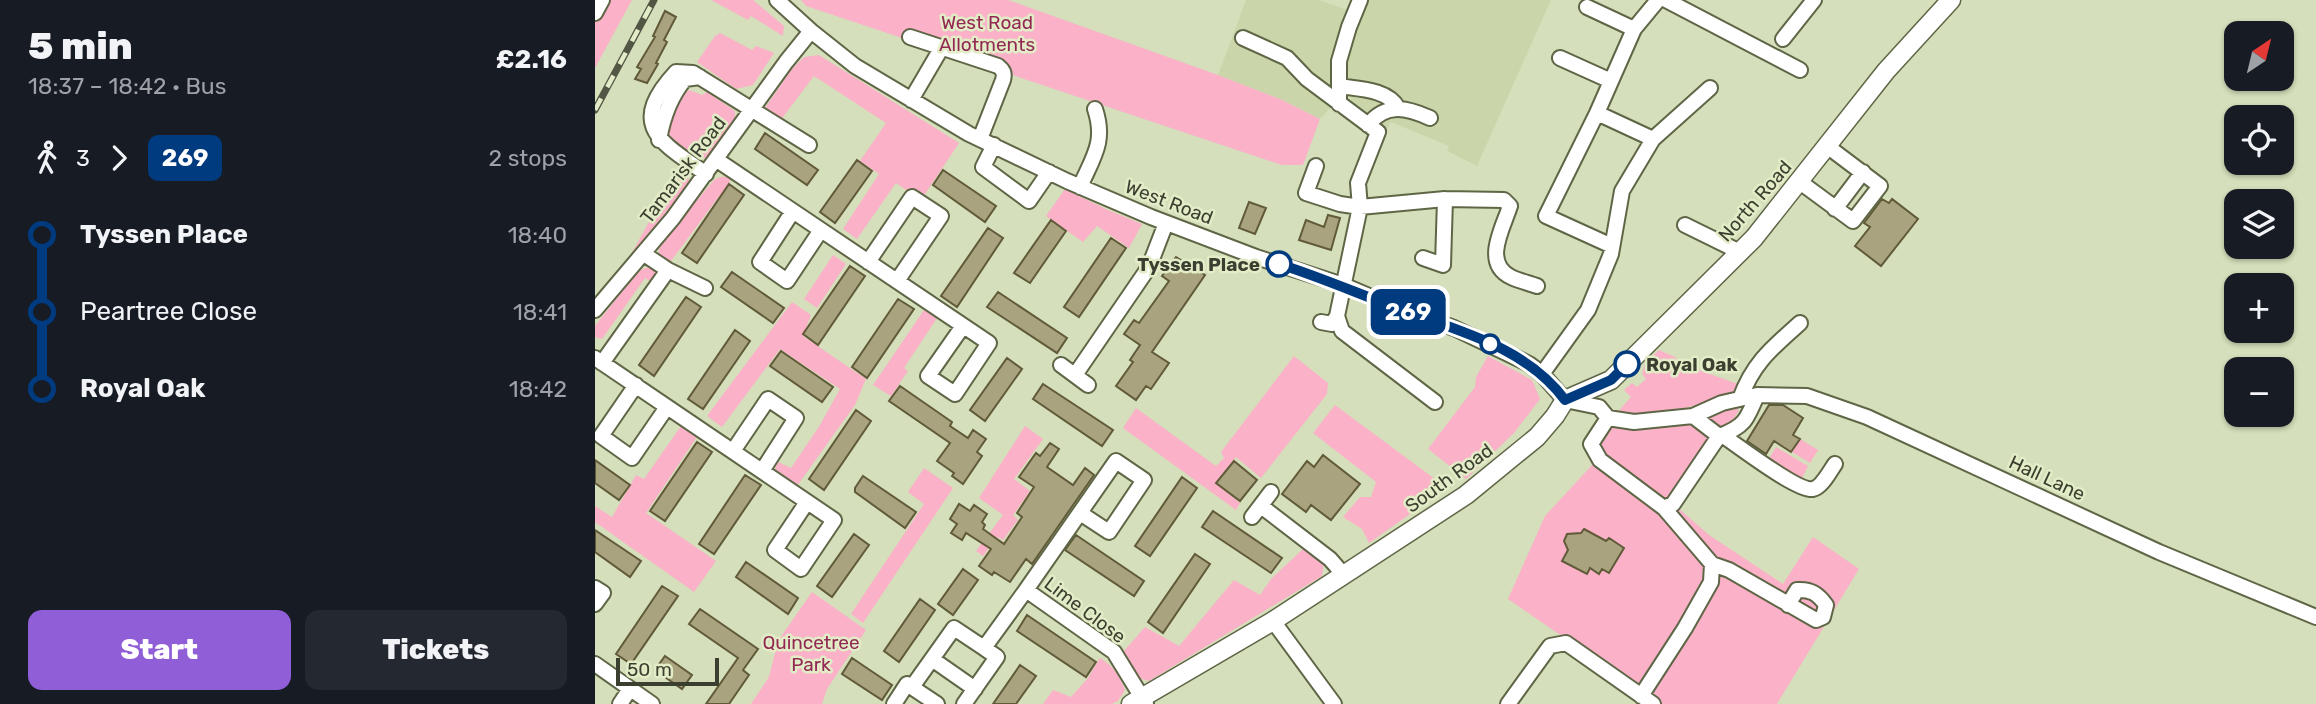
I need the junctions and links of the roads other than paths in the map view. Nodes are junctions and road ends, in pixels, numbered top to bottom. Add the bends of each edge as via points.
1 (602, 0) edge
2 (777, 0) edge
3 (1360, 0) edge
4 (1658, 0) edge
5 (1666, 0) edge
6 (1814, 0) edge
7 (1943, 2) edge
8 (1587, 7) dead end
9 (595, 13) edge
10 (1634, 29) junction
11 (811, 31) junction
12 (910, 37) dead end
13 (1243, 38) dead end
14 (1783, 39) dead end
15 (942, 47) junction
16 (1560, 58) dead end
17 (1800, 71) dead end
18 (1611, 81) junction
19 (1339, 86) junction
20 (1710, 88) dead end
21 (911, 100) junction
22 (752, 108) junction
23 (1345, 108) junction
24 (1398, 108) junction
25 (1095, 109) dead end
26 (1597, 113) junction
27 (1430, 118) dead end
28 (1368, 125) junction
29 (1653, 139) junction
30 (987, 142) junction
31 (809, 145) dead end
32 (1828, 146) junction
33 (717, 160) junction
34 (1317, 166) dead end
35 (1049, 172) junction
36 (1863, 172) junction
37 (706, 174) junction
38 (1800, 182) junction
39 (1080, 187) junction
40 (1445, 199) junction
41 (1360, 207) junction
42 (1835, 209) junction
43 (793, 211) junction
44 (1166, 223) junction
45 (1685, 225) dead end
46 (821, 230) junction
47 (1612, 246) junction
48 (1740, 252) junction
49 (644, 254) junction
50 (1423, 258) dead end
51 (868, 262) junction
52 (668, 270) junction
53 (897, 281) junction
54 (1343, 285) junction
55 (1537, 286) dead end
56 (705, 288) dead end
57 (595, 310) edge
58 (1337, 316) junction
59 (1321, 322) dead end
60 (1800, 323) dead end
61 (963, 326) junction
62 (599, 360) edge
63 (1061, 365) dead end
64 (1542, 374) junction
65 (1075, 375) junction
66 (636, 385) junction
67 (1089, 385) dead end
68 (1757, 395) junction
69 (1740, 399) junction
70 (1565, 400) junction
71 (1435, 402) dead end
72 (667, 407) junction
73 (1693, 416) junction
74 (1608, 418) junction
75 (1720, 436) junction
76 (733, 451) junction
77 (1835, 464) dead end
78 (762, 471) junction
79 (1271, 492) dead end
80 (807, 502) junction
81 (1664, 508) junction
82 (1080, 513) junction
83 (1712, 564) junction
84 (1344, 575) junction
85 (595, 587) edge
86 (1026, 590) junction
87 (595, 604) edge
88 (1787, 605) dead end
89 (2316, 617) edge
90 (1273, 621) junction
91 (984, 648) junction
92 (932, 659) junction
93 (595, 664) edge
94 (912, 687) junction
95 (630, 689) junction
96 (975, 689) junction
97 (1647, 701) edge
98 (1140, 702) edge
99 (620, 704) edge
100 (652, 704) edge
101 (894, 704) edge
102 (937, 704) edge
103 (964, 704) edge
104 (1334, 704) edge
105 (1508, 704) edge

1 - 9 street
2 - 11 street, West Road
3 - 19 street via 1339,61
4 - 10 street
5 - 17 street
6 - 14 street
7 - 32 main road, North Road
8 - 10 street
10 - 18 street
11 - 21 street, West Road via 855,66
11 - 22 street, Tamarisk Road
12 - 15 street
13 - 23 street via 1287,58
15 - 21 street
15 - 30 street via 998,66 1005,75
16 - 18 street
18 - 26 street
19 - 23 street
19 - 24 street via 1384,95
20 - 29 street
21 - 30 street, West Road
22 - 31 street, Tamarisk Road
22 - 33 street, Tamarisk Road
22 - 37 street via 693,73 676,72 664,85 651,117 653,131
23 - 28 street
24 - 27 street
24 - 28 street via 1375,117
25 - 39 street via 1101,129 1099,143
26 - 29 street
26 - 47 street via 1546,215
28 - 41 street via 1378,132 1358,183
29 - 47 street via 1622,191
30 - 35 street, West Road
30 - 35 street via 983,167 1029,201
32 - 36 street
32 - 38 main road, North Road
33 - 37 street, Tamarisk Road
33 - 43 street
34 - 41 street via 1306,193
35 - 39 street, West Road
36 - 42 street
36 - 42 street via 1880,186 1872,197 1853,221
37 - 49 street, Tamarisk Road
38 - 42 street
38 - 48 main road, North Road
39 - 44 street, West Road
40 - 41 street
40 - 50 street via 1443,265
40 - 55 street via 1504,200 1510,206 1495,251 1498,265 1508,276
41 - 54 street
43 - 46 street
43 - 46 street via 760,262 787,281
44 - 54 street, West Road
44 - 65 street via 1149,267
45 - 48 street
46 - 51 street
47 - 64 street via 1588,310
48 - 70 main road, North Road via 1611,380
49 - 52 street, Tamarisk Road
49 - 57 street, Tamarisk Road
51 - 53 street
51 - 53 street via 912,197 941,216
52 - 56 street, Tamarisk Road
52 - 62 street
53 - 61 street
54 - 58 street
54 - 64 street, West Road via 1454,328
58 - 59 street via 1332,324
58 - 71 street via 1342,331
60 - 69 street via 1758,362
61 - 61 street via 989,343 955,394 928,376
62 - 66 street
63 - 65 street
64 - 70 street, West Road
65 - 67 street
66 - 72 street
66 - 72 street via 601,436 632,458
68 - 69 street, Hall Lane
68 - 75 street via 1738,430
68 - 89 street, Hall Lane via 1807,396 1867,417 2159,552
69 - 73 street, Hall Lane
70 - 74 street via 1599,407
70 - 84 main road, South Road via 1537,437 1466,495
72 - 76 street
73 - 74 street, Hall Lane via 1634,422
73 - 75 street
74 - 81 street via 1591,444 1600,460
75 - 77 street via 1805,488 1820,485
75 - 81 street via 1674,504
76 - 78 street
76 - 78 street via 768,399 796,418
78 - 80 street
79 - 84 street via 1256,511 1330,559
80 - 80 street via 834,520 801,569 775,550
81 - 83 street
82 - 82 street, Lime Close via 1116,461 1144,480 1109,533
82 - 86 street, Lime Close
83 - 88 street
83 - 97 street via 1711,582
84 - 90 main road, South Road
85 - 87 street via 603,593
86 - 91 street, Lime Close
86 - 98 street, Lime Close via 1114,652
90 - 98 main road, South Road
90 - 104 street
91 - 92 street via 954,628
91 - 96 street via 997,657
92 - 94 street
92 - 96 street
93 - 95 street
94 - 101 street via 907,684
94 - 102 street
95 - 99 street
95 - 100 street
96 - 103 street
97 - 105 street via 1566,643 1550,646

